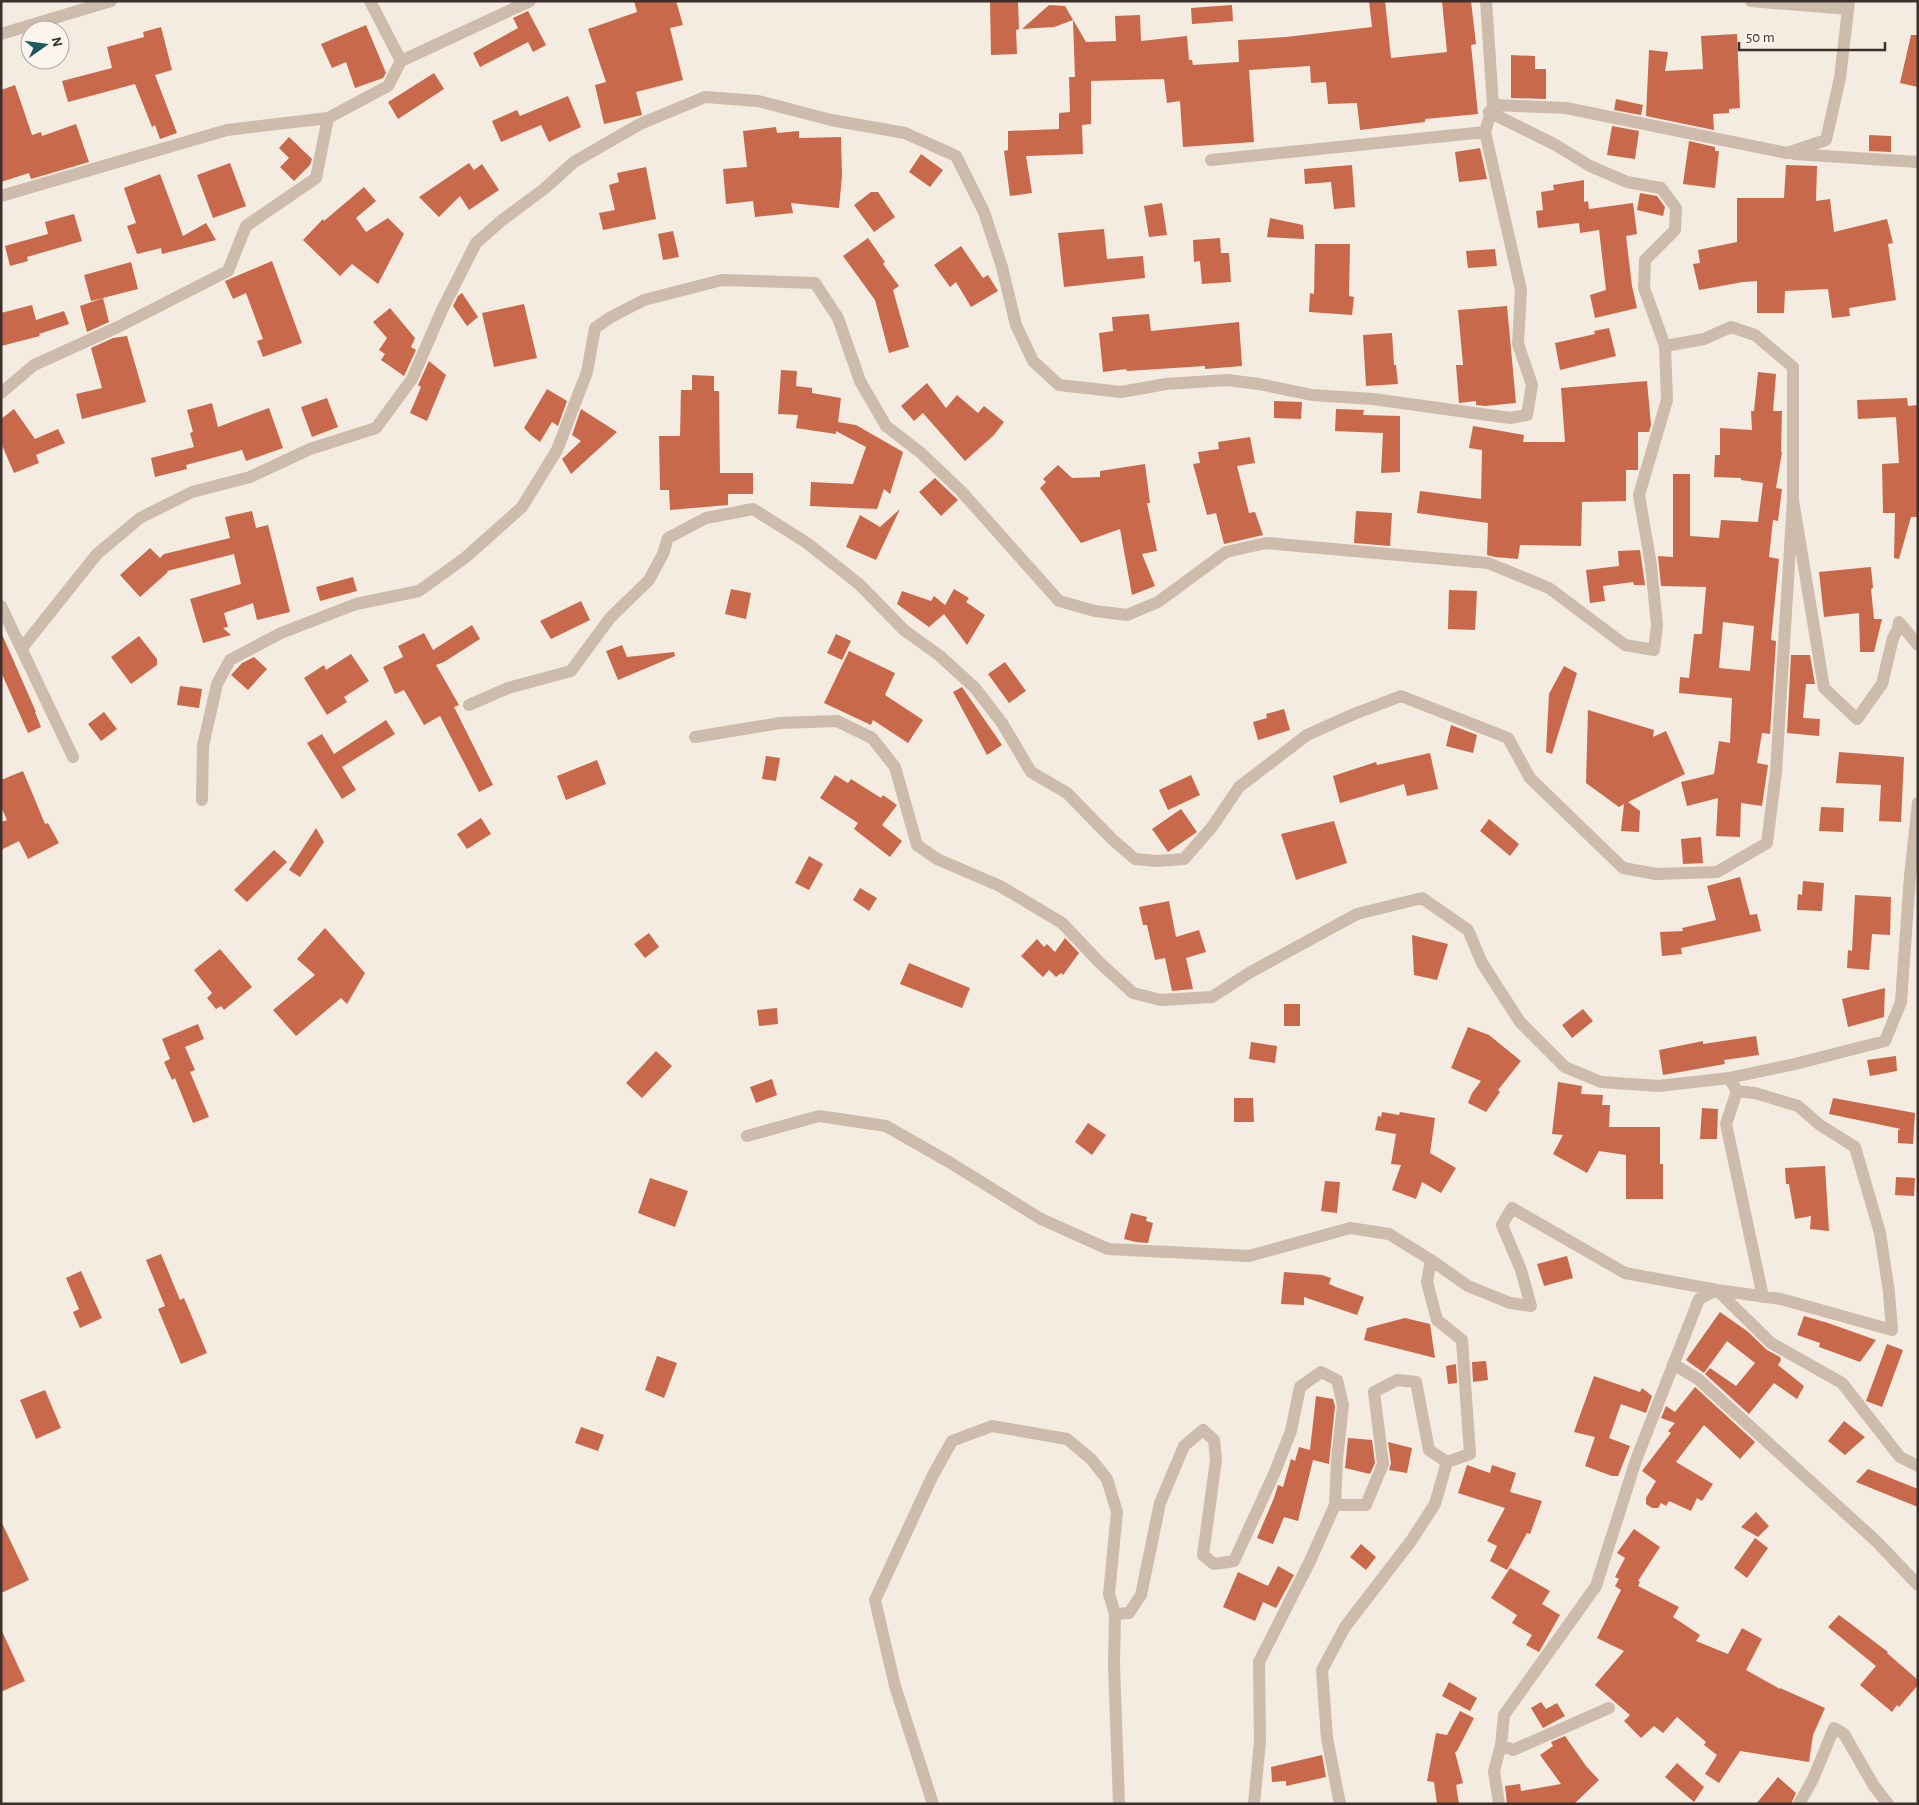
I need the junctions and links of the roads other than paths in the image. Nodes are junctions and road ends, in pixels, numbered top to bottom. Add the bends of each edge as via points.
1 (112, 1) edge
2 (370, 1) edge
3 (530, 1) edge
4 (1486, 1) edge
5 (1751, 1) edge
6 (1849, 5) edge
7 (1, 34) edge
8 (401, 61) junction
9 (1491, 108) junction
10 (328, 118) junction
11 (1485, 132) junction
12 (1786, 153) junction
13 (1211, 160) dead end
14 (1918, 162) edge
15 (1, 196) edge
16 (1665, 346) junction
17 (1, 392) edge
18 (1793, 500) junction
19 (1, 606) edge
20 (1918, 645) edge
21 (22, 648) junction
22 (469, 705) dead end
23 (695, 737) dead end
24 (73, 757) dead end
25 (202, 800) dead end
26 (1918, 803) edge
27 (1729, 1078) junction
28 (1737, 1091) junction
29 (747, 1136) dead end
30 (1431, 1260) junction
31 (1716, 1290) junction
32 (1763, 1297) junction
33 (1673, 1364) junction
34 (1447, 1462) junction
35 (1918, 1466) edge
36 (1335, 1505) junction
37 (1918, 1585) edge
38 (1115, 1614) junction
39 (1610, 1708) dead end
40 (1501, 1745) junction
41 (933, 1804) edge
42 (1119, 1804) edge
43 (1254, 1804) edge
44 (1340, 1804) edge
45 (1499, 1804) edge
46 (1799, 1804) edge
47 (1888, 1804) edge

1 - 7 street
2 - 8 street
3 - 8 street
4 - 9 street
5 - 6 street
6 - 12 street via 1840,78 1826,140
8 - 10 street via 388,86
9 - 11 street
9 - 12 street via 1566,108
9 - 16 street via 1590,166 1627,182 1662,188 1676,208 1675,230 1645,260 1644,288
10 - 15 street via 227,130
10 - 17 street via 316,178 246,226 228,270 118,327 34,365
11 - 13 street
11 - 21 street via 1521,290 1518,344 1532,385 1527,415 1510,418 1373,398 1312,395 1228,380 1166,384 1121,392 1060,385 1032,362 1016,325 984,212 956,156 905,133 831,120 758,101 705,97 640,124 574,162 476,243 412,379 376,428 310,449 250,476 192,492 140,518 97,554
12 - 14 street
16 - 18 street via 1704,338 1731,327 1755,335 1792,367
16 - 25 street via 1667,400 1639,495 1657,625 1654,650 1624,645 1549,588 1488,563 1266,542 1226,552 1158,602 1127,615 1095,611 1059,601 961,491 921,453 886,426 860,381 838,318 815,283 722,280 644,300 595,328 587,372 557,450 522,507 466,557 418,591 356,604 280,633 230,660 217,684 202,746
18 - 20 street via 1824,688 1857,719 1882,684 1899,622
18 - 22 street via 1776,772 1767,843 1717,872 1656,874 1623,868 1530,778 1508,738 1401,696 1307,736 1277,758 1239,787 1212,827 1184,860 1135,859 1067,793 1031,772 1002,723 975,688 940,656 904,630 859,584 806,543 753,509 706,518 668,538 649,580 610,618 571,671 508,688
19 - 21 street
21 - 24 street
23 - 27 street via 780,723 837,721 872,738 896,768 917,845 937,859 1000,886 1062,923 1133,993 1161,1000 1212,997 1357,914 1422,898 1468,930 1482,962 1520,1022 1565,1068 1601,1082 1659,1086
26 - 27 street via 1901,1002 1884,1041
27 - 28 street
28 - 32 street via 1726,1124
28 - 32 street via 1798,1106 1820,1125 1856,1147 1880,1233 1892,1330
29 - 30 street via 819,1116 886,1126 1041,1219 1108,1249 1248,1256 1350,1228 1389,1234
30 - 31 street via 1468,1286 1510,1303 1531,1306 1521,1270 1502,1225 1512,1208 1625,1273
30 - 34 street via 1427,1282 1437,1320 1462,1340 1470,1454
31 - 32 street
31 - 33 street via 1699,1299
31 - 35 street via 1771,1344 1842,1383 1900,1457
33 - 37 street via 1698,1379 1876,1541
33 - 40 street via 1636,1460 1596,1586 1504,1715
34 - 36 street via 1429,1450 1416,1382 1397,1380 1374,1392 1383,1464 1366,1506
34 - 44 street via 1435,1504 1412,1541 1345,1627 1322,1670 1327,1738
36 - 38 street via 1343,1405 1337,1380 1321,1372 1300,1387 1291,1431 1234,1561 1214,1564 1203,1555 1216,1460 1214,1440 1203,1430 1184,1446 1160,1503 1141,1595 1129,1613
36 - 43 street via 1259,1662 1260,1741
38 - 41 street via 1109,1594 1117,1512 1107,1478 1092,1459 1067,1439 992,1426 952,1441 875,1600 895,1686
38 - 42 street
39 - 40 street via 1513,1750
40 - 45 street via 1494,1771
46 - 47 street via 1834,1728 1844,1734

